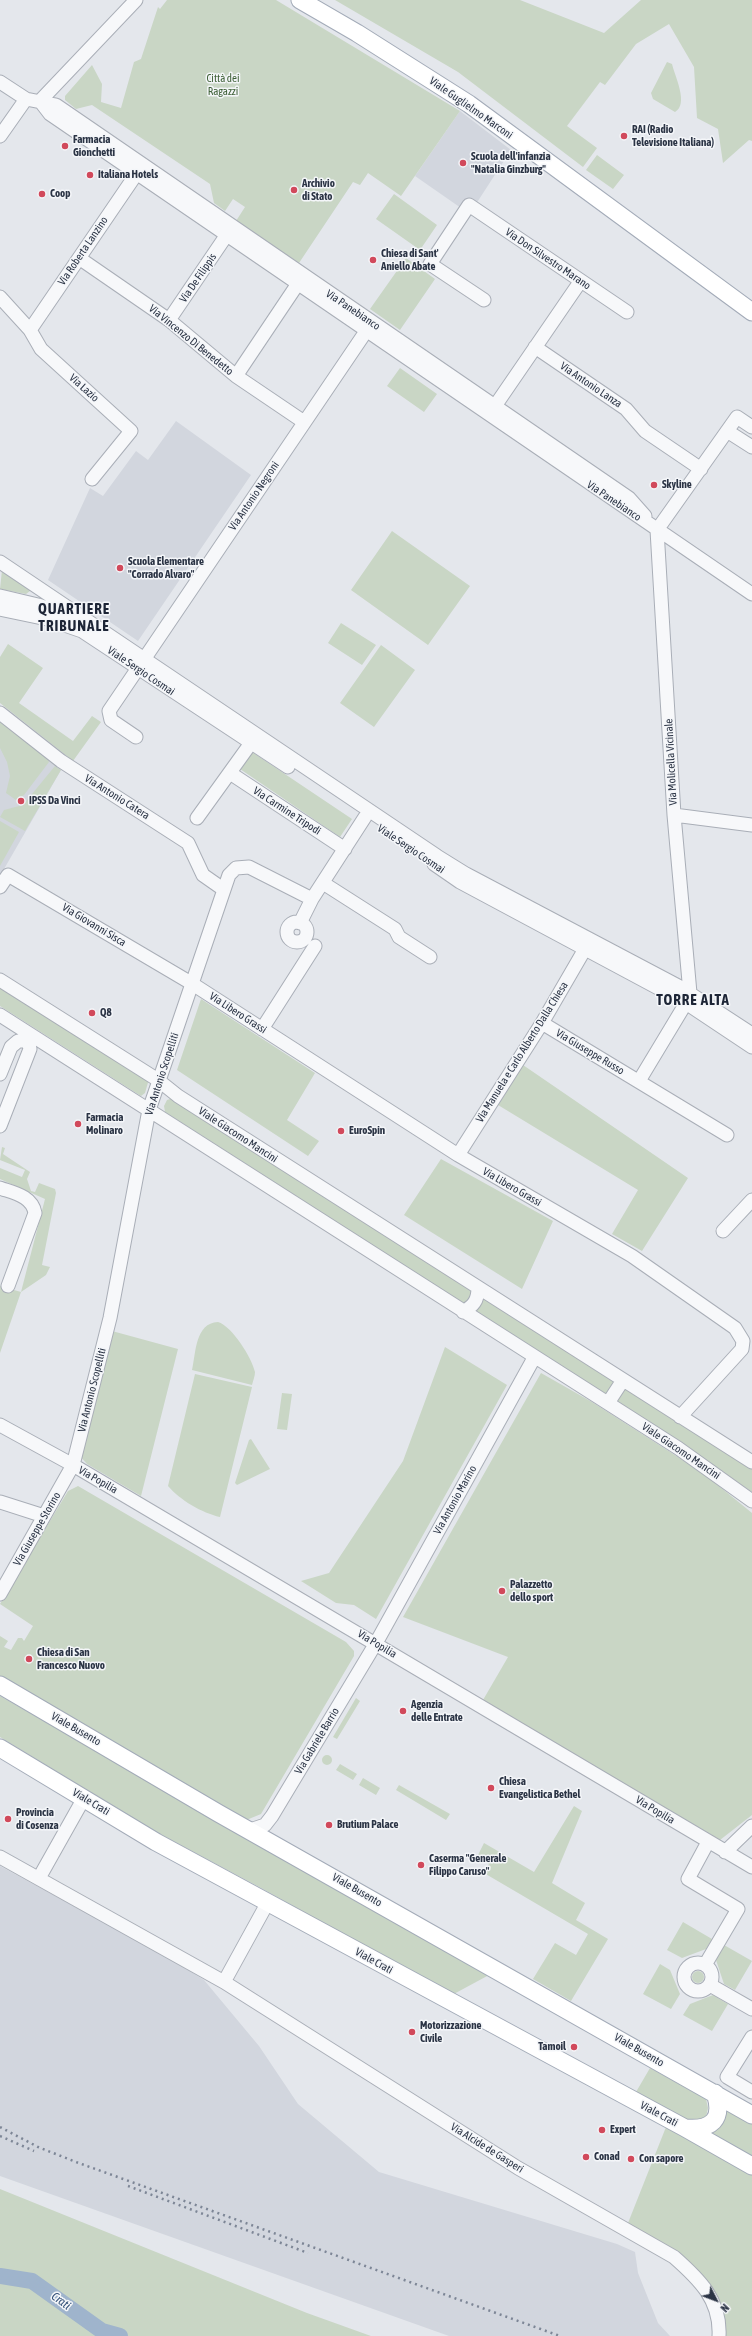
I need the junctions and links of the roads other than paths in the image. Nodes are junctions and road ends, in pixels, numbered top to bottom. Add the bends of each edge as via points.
1 (136, 0) edge
2 (300, 0) edge
3 (319, 0) edge
4 (0, 82) edge
5 (26, 99) junction
6 (40, 101) junction
7 (0, 136) edge
8 (137, 173) junction
9 (226, 236) junction
10 (79, 258) junction
11 (580, 282) junction
12 (297, 285) junction
13 (0, 298) edge
14 (484, 300) dead end
15 (752, 300) edge
16 (627, 312) dead end
17 (752, 312) edge
18 (169, 320) junction
19 (369, 327) junction
20 (30, 330) junction
21 (535, 347) junction
22 (236, 376) junction
23 (495, 406) junction
24 (304, 422) junction
25 (752, 427) edge
26 (726, 432) junction
27 (752, 447) edge
28 (701, 469) junction
29 (92, 479) dead end
30 (657, 530) junction
31 (0, 562) edge
32 (38, 586) junction
33 (752, 594) edge
34 (0, 596) edge
35 (38, 605) junction
36 (0, 609) edge
37 (84, 626) junction
38 (140, 664) junction
39 (0, 713) edge
40 (136, 737) dead end
41 (251, 743) junction
42 (230, 773) junction
43 (674, 815) junction
44 (197, 818) dead end
45 (365, 818) junction
46 (752, 825) edge
47 (345, 849) junction
48 (323, 883) junction
49 (0, 887) edge
50 (223, 889) junction
51 (312, 899) junction
52 (300, 923) dead end
53 (588, 944) junction
54 (315, 946) dead end
55 (430, 957) dead end
56 (0, 980) edge
57 (192, 983) junction
58 (688, 998) junction
59 (0, 1015) edge
60 (542, 1023) junction
61 (262, 1029) junction
62 (752, 1034) edge
63 (30, 1038) junction
64 (752, 1047) edge
65 (0, 1074) edge
66 (158, 1080) junction
67 (639, 1081) junction
68 (149, 1110) junction
69 (0, 1126) edge
70 (727, 1135) dead end
71 (458, 1156) junction
72 (0, 1188) edge
73 (752, 1200) edge
74 (723, 1231) dead end
75 (8, 1286) dead end
76 (478, 1288) junction
77 (463, 1312) junction
78 (534, 1358) junction
79 (623, 1380) junction
80 (608, 1403) junction
81 (680, 1417) junction
82 (0, 1425) edge
83 (752, 1462) edge
84 (73, 1465) junction
85 (752, 1500) edge
86 (0, 1502) edge
87 (44, 1516) junction
88 (0, 1594) edge
89 (376, 1643) junction
90 (0, 1685) edge
91 (0, 1748) edge
92 (84, 1798) junction
93 (752, 1826) edge
94 (250, 1830) junction
95 (708, 1842) junction
96 (725, 1852) junction
97 (0, 1857) edge
98 (752, 1867) edge
99 (39, 1878) junction
100 (268, 1902) junction
101 (705, 1965) junction
102 (224, 1982) junction
103 (710, 1985) junction
104 (752, 2009) edge
105 (752, 2037) edge
106 (752, 2092) edge
107 (715, 2093) junction
108 (749, 2111) edge
109 (685, 2128) junction
110 (752, 2166) edge
111 (719, 2336) edge

1 - 6 street
2 - 17 main road, Viale Guglielmo Marconi via 468,104
3 - 15 main road, Viale Guglielmo Marconi via 474,95
4 - 5 street, Via Panebianco
5 - 6 street, Via Panebianco
5 - 7 street
6 - 8 street, Via Panebianco via 50,114
6 - 19 street, Via Panebianco via 56,105
8 - 9 street, Via Panebianco
8 - 10 street, Via Roberta Lanzino
9 - 12 street, Via Panebianco
9 - 18 street, Via De Filippis
10 - 18 street, Via Vincenzo Di Benedetto
10 - 20 street, Via Roberta Lanzino
11 - 14 street, Via Don Silvestro Marano via 469,205 430,264
11 - 16 street, Via Don Silvestro Marano
11 - 21 street
12 - 19 street, Via Panebianco
12 - 22 street
13 - 20 street, Via Lazio
18 - 22 street, Via Vincenzo Di Benedetto
19 - 23 street, Via Panebianco
19 - 24 street, Via Antonio Negroni
19 - 30 street, Via Panebianco
20 - 29 street, Via Lazio via 41,349 131,431
21 - 23 street
21 - 28 street, Via Antonio Lanza via 626,408 645,431
22 - 24 street, Via Vincenzo Di Benedetto
23 - 30 street, Via Panebianco via 629,498
24 - 38 street, Via Antonio Negroni
25 - 26 street via 737,417
26 - 27 street
26 - 28 street
28 - 30 street
30 - 33 street, Via Panebianco
30 - 43 street, Via Molicella Vicinale
31 - 32 street
32 - 35 street via 41,596
32 - 37 street
34 - 35 street
35 - 37 street
36 - 37 street
37 - 38 street, Viale Sergio Cosmai
38 - 40 street, Via Antonio Negroni via 108,714 111,720
38 - 41 street, Viale Sergio Cosmai
38 - 53 street, Viale Sergio Cosmai via 443,860
39 - 50 street, Via Antonio Catera via 61,761 188,843 204,875
41 - 42 street
41 - 45 street, Viale Sergio Cosmai
42 - 44 street
42 - 47 street, Via Carmine Tripodi
43 - 46 street
43 - 58 street, Via Molicella Vicinale
45 - 47 street
45 - 53 street, Viale Sergio Cosmai via 460,882
47 - 48 street
48 - 51 street
48 - 55 street via 395,929 399,937
49 - 57 street, Via Giovanni Sisca via 8,875
50 - 51 street, Via Antonio Scopelliti via 232,870 249,867
50 - 57 street, Via Antonio Scopelliti
51 - 52 street
53 - 58 street, Viale Sergio Cosmai
53 - 60 street, Via Manuela e Carlo Alberto Dalla Chiesa
54 - 61 street
56 - 66 street, Viale Giacomo Mancini
57 - 61 street, Via Libero Grassi
57 - 66 street, Via Antonio Scopelliti
58 - 62 street, Viale Sergio Cosmai
58 - 64 street, Viale Sergio Cosmai
58 - 67 street
59 - 63 street, Viale Giacomo Mancini
60 - 67 street, Via Giuseppe Russo
60 - 71 street, Via Manuela e Carlo Alberto Dalla Chiesa
61 - 71 street, Via Libero Grassi
63 - 65 street via 18,1041 11,1047
63 - 68 street, Viale Giacomo Mancini
63 - 69 street via 30,1049
66 - 68 street, Via Antonio Scopelliti
66 - 76 street, Viale Giacomo Mancini via 178,1096
67 - 70 street, Via Giuseppe Russo
68 - 77 street, Viale Giacomo Mancini
68 - 84 street, Via Antonio Scopelliti via 110,1318
71 - 81 street, Via Libero Grassi via 632,1256 735,1328 743,1341 742,1349
72 - 75 street via 28,1199 34,1206 35,1213
73 - 74 street
76 - 77 street via 478,1298
76 - 79 street, Viale Giacomo Mancini
77 - 78 street, Viale Giacomo Mancini
78 - 80 street, Viale Giacomo Mancini
78 - 89 street, Via Antonio Marino
79 - 80 street
79 - 81 street, Viale Giacomo Mancini
80 - 85 street, Viale Giacomo Mancini
81 - 83 street, Viale Giacomo Mancini
82 - 84 street, Via Popilia
84 - 87 street, Via Giuseppe Storino
84 - 89 street, Via Popilia
86 - 87 street
87 - 88 street, Via Giuseppe Storino
89 - 94 street, Via Gabriele Barrio via 272,1816 265,1825
89 - 95 street, Via Popilia
90 - 94 main road, Viale Busento
91 - 92 main road, Viale Crati
92 - 99 street
92 - 100 main road, Viale Crati via 156,1842
93 - 96 street
94 - 107 main road, Viale Busento
95 - 96 street, Via Popilia
95 - 101 street via 688,1879 738,1909
96 - 98 street, Via Popilia
97 - 99 street, Via Alcide de Gasperi
99 - 102 street, Via Alcide de Gasperi
100 - 102 street via 240,1960
100 - 109 main road, Viale Crati
101 - 103 street via 712,1976
101 - 103 street via 697,1963 688,1966 684,1980 693,1991 703,1990
102 - 111 street, Via Alcide de Gasperi via 518,2168 674,2257 696,2276 710,2293 717,2313
103 - 104 street
105 - 106 street via 727,2077
107 - 108 main road, Viale Busento
107 - 109 main road via 719,2107 714,2121 706,2128
109 - 110 main road, Viale Crati

